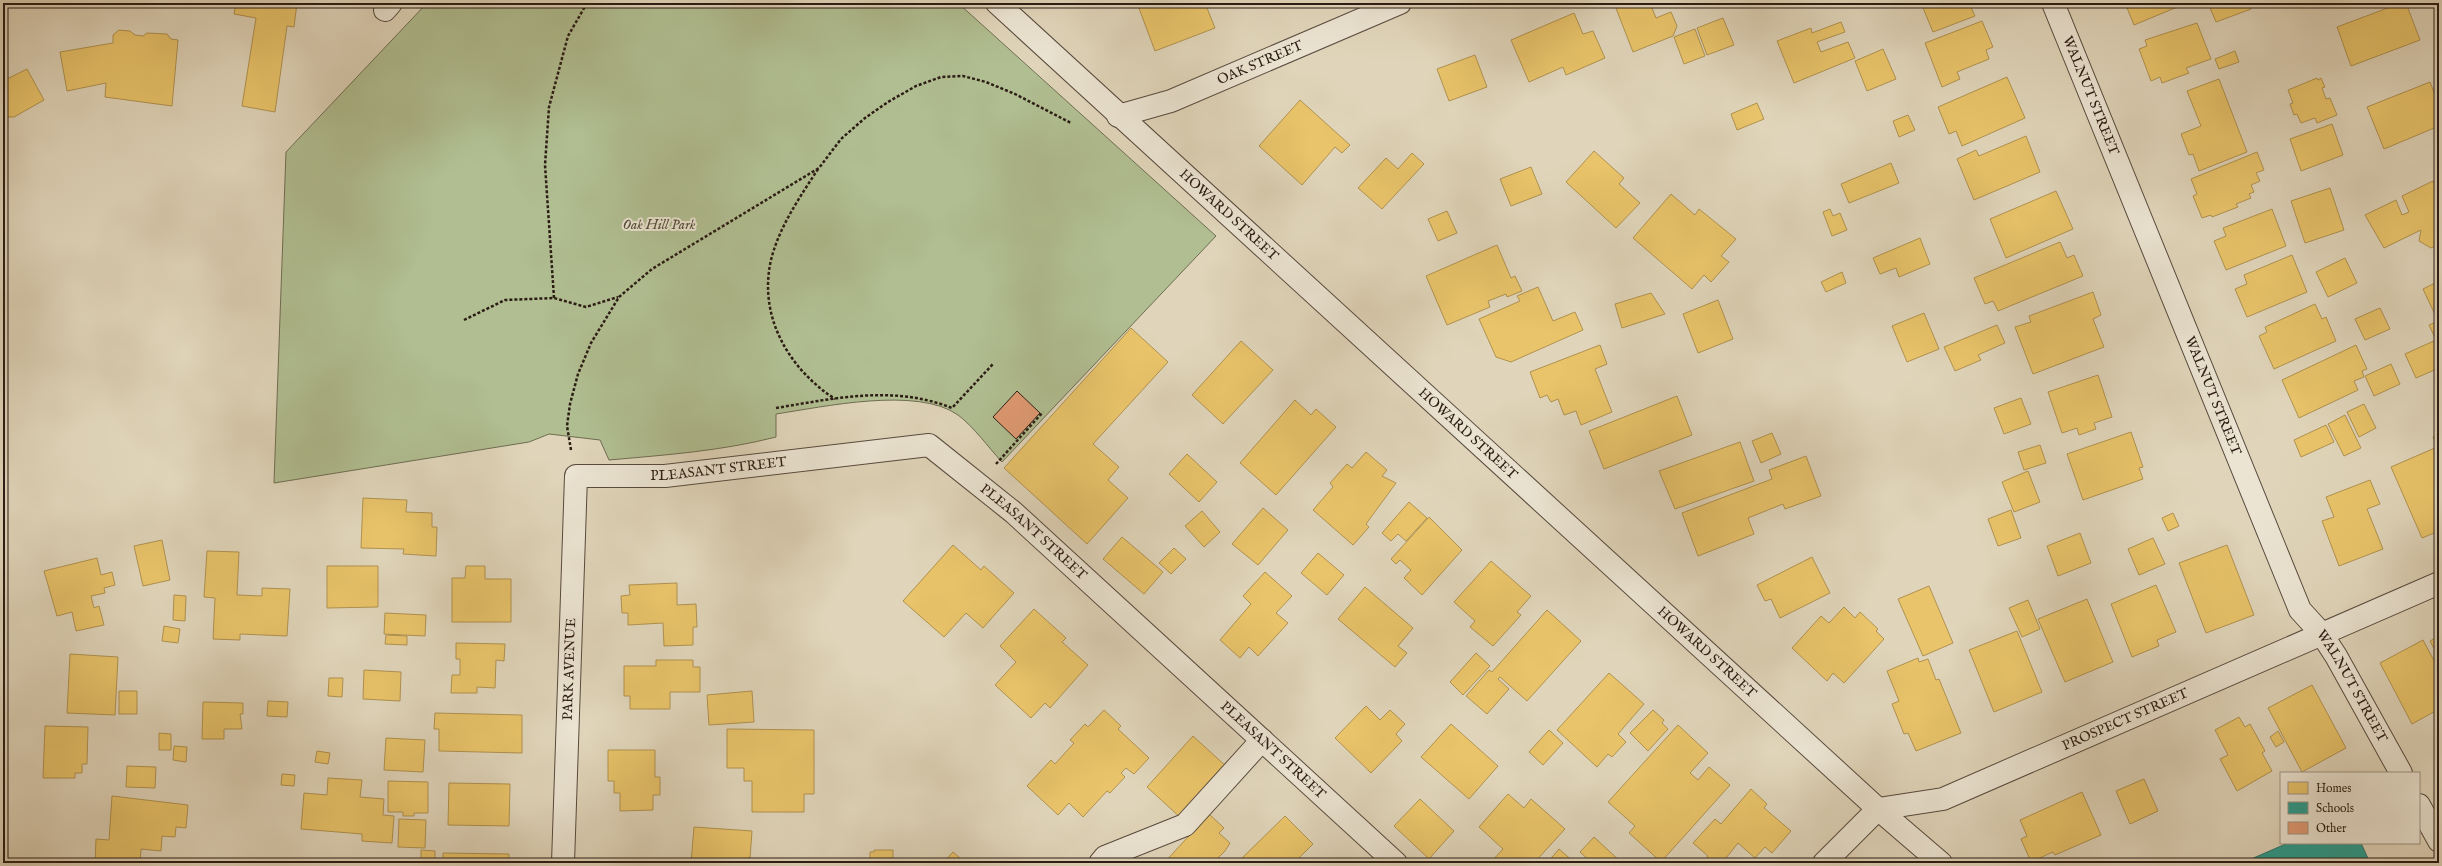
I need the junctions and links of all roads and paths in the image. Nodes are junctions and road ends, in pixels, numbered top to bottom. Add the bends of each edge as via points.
1 (587, 3) edge
2 (997, 3) edge
3 (1400, 3) edge
4 (2053, 3) edge
5 (1118, 116) junction
6 (1071, 123) dead end
7 (819, 168) junction
8 (618, 297) junction
9 (554, 298) junction
10 (464, 320) dead end
11 (992, 364) dead end
12 (835, 399) junction
13 (776, 408) dead end
14 (1043, 412) dead end
15 (994, 466) dead end
16 (576, 476) junction
17 (2439, 583) edge
18 (2322, 633) junction
19 (1262, 740) junction
20 (2400, 772) edge
21 (2420, 807) edge
22 (1878, 809) junction
23 (2439, 841) edge
24 (563, 863) edge
25 (1100, 863) edge
26 (1396, 863) edge
27 (1824, 863) edge
28 (1941, 863) edge

1 - 9 path via 568,36 549,107 545,165
2 - 5 street, HOWARD STREET via 1087,83
3 - 5 street, OAK STREET via 1171,101
4 - 18 street, WALNUT STREET via 2300,610
5 - 22 street, HOWARD STREET
6 - 7 path via 986,82 963,76 941,77 916,86 865,118 841,140
7 - 8 path via 652,269
7 - 12 path via 778,239 771,260 769,302 774,325 799,370
8 - 9 path via 586,306
8 - 16 path via 591,343 578,374 570,404 567,426
9 - 10 path via 505,300
11 - 12 path via 952,408 933,400 904,395
12 - 13 path
14 - 15 path
16 - 19 street, PLEASANT STREET via 665,476 929,445 1013,512
16 - 24 street, PARK AVENUE
17 - 18 street, PROSPECT STREET
18 - 20 street, WALNUT STREET
18 - 22 street, PROSPECT STREET via 1943,799
19 - 25 street via 1185,825 1105,857
19 - 26 street, PLEASANT STREET
21 - 23 street
22 - 27 street
22 - 28 street, HOWARD STREET

